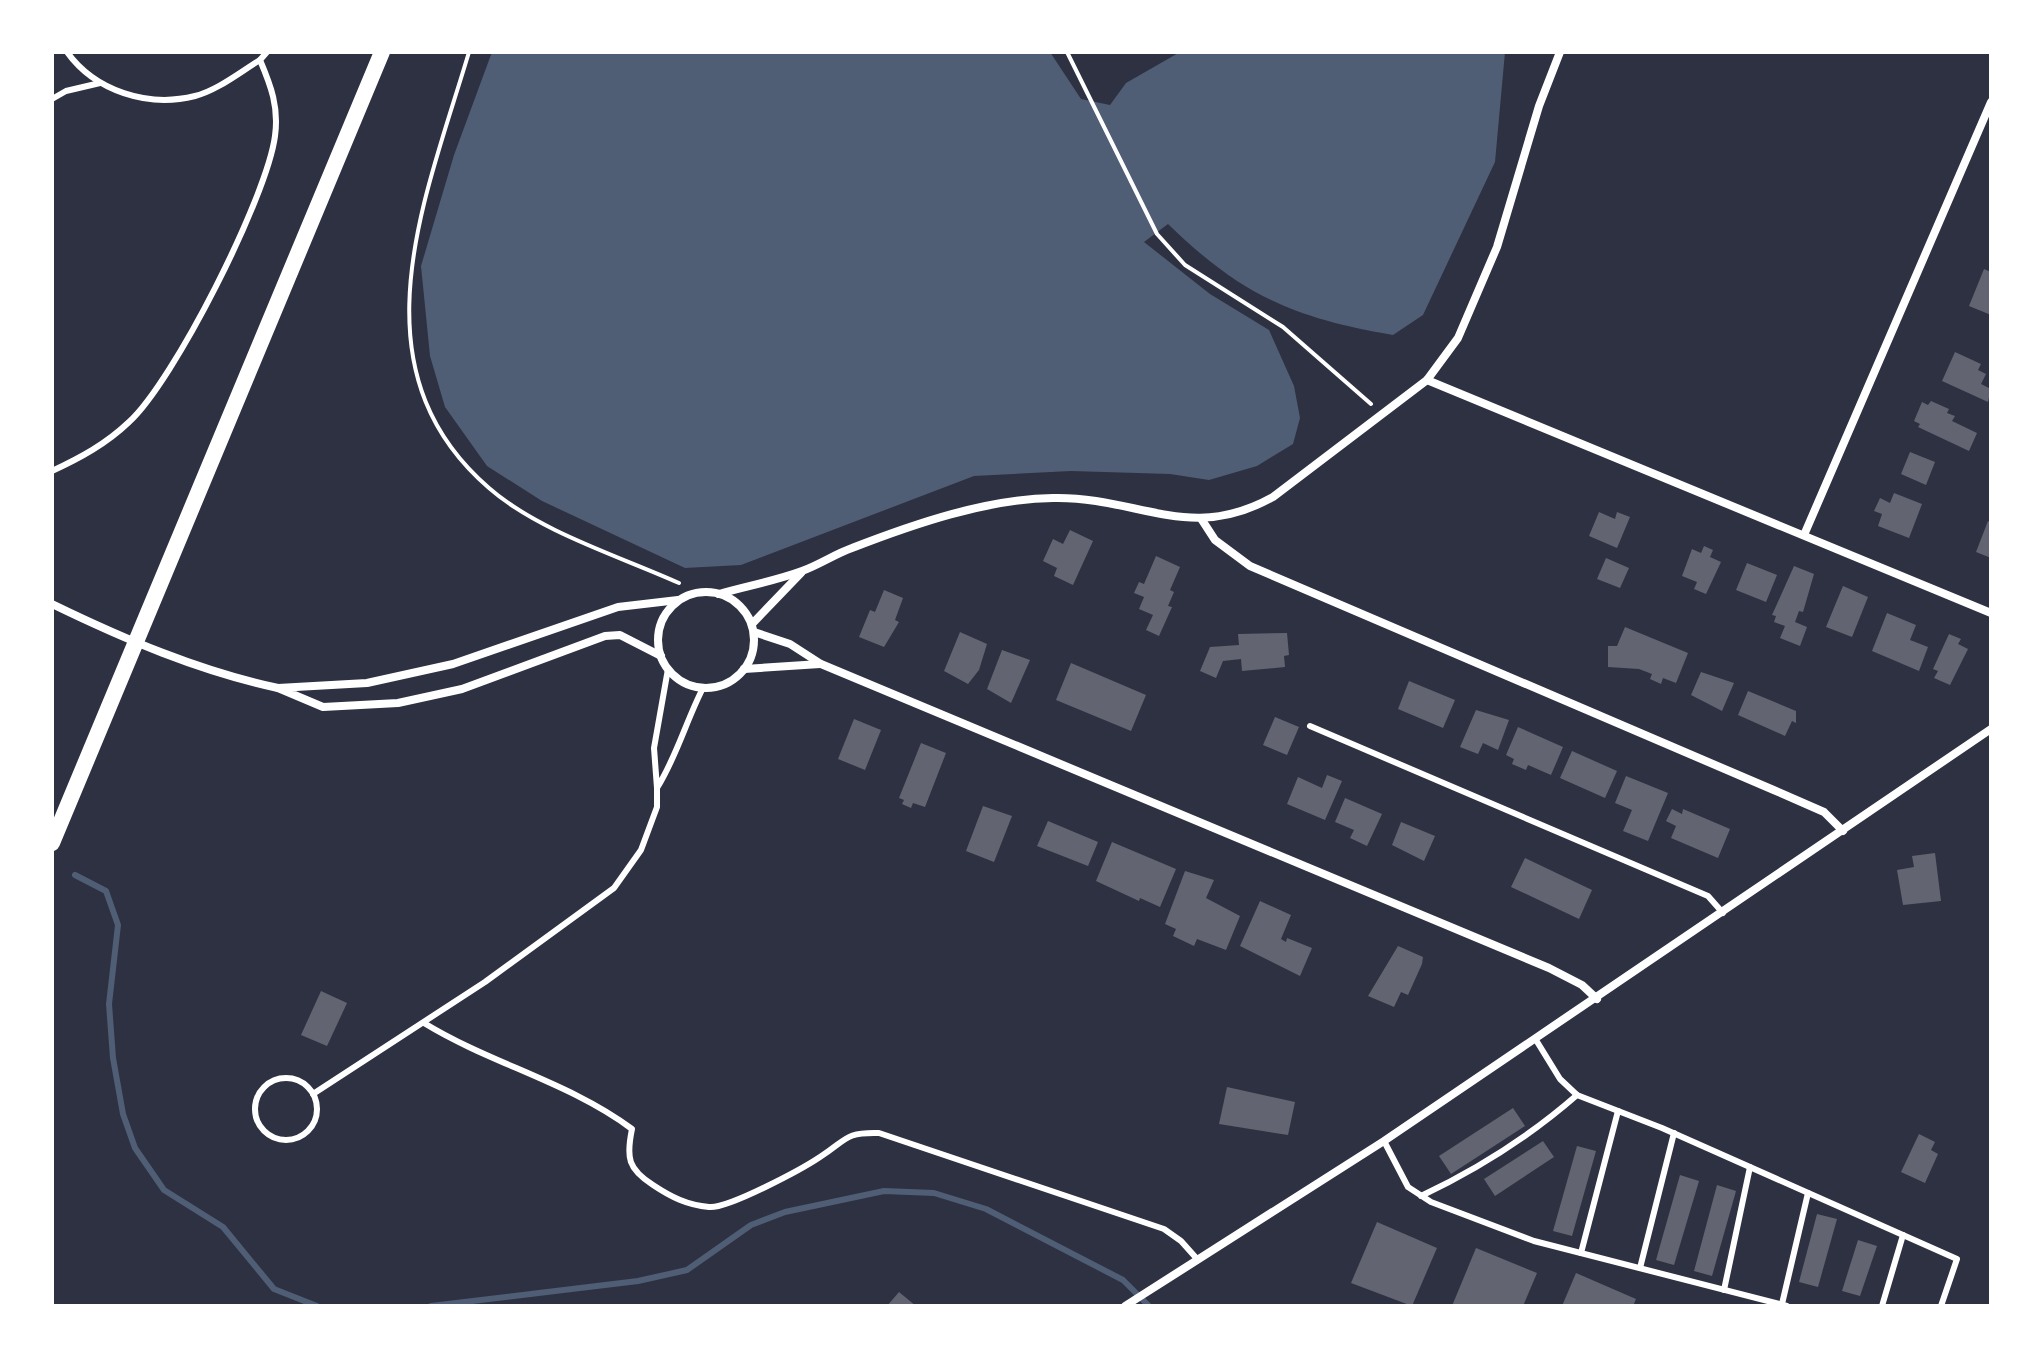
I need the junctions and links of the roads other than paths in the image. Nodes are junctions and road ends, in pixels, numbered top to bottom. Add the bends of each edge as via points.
1 (67, 52) edge
2 (267, 52) edge
3 (382, 52) edge
4 (1560, 52) edge
5 (260, 60) junction
6 (100, 83) junction
7 (52, 99) edge
8 (1991, 102) edge
9 (1427, 380) junction
10 (52, 471) edge
11 (1202, 520) junction
12 (1804, 535) junction
13 (803, 571) junction
14 (719, 594) junction
15 (678, 600) junction
16 (52, 604) edge
17 (1991, 613) edge
18 (753, 628) junction
19 (136, 643) junction
20 (661, 656) junction
21 (821, 664) junction
22 (668, 669) junction
23 (744, 669) junction
24 (278, 688) junction
25 (703, 688) junction
26 (1310, 726) dead end
27 (1991, 729) edge
28 (657, 788) junction
29 (1843, 831) junction
30 (52, 843) edge
31 (1723, 913) junction
32 (1597, 999) junction
33 (424, 1023) junction
34 (1536, 1040) junction
35 (313, 1094) junction
36 (1577, 1095) junction
37 (1618, 1111) junction
38 (1674, 1133) junction
39 (1384, 1141) junction
40 (1750, 1167) junction
41 (1808, 1193) junction
42 (1421, 1196) junction
43 (1903, 1235) junction
44 (1581, 1253) junction
45 (1198, 1260) junction
46 (1640, 1268) junction
47 (1724, 1290) junction
48 (1127, 1304) edge
49 (1784, 1305) edge
50 (1882, 1306) edge
51 (1941, 1306) edge

1 - 6 lane
2 - 5 lane
3 - 19 main road
4 - 9 street via 1484,283 1458,338
5 - 6 lane via 194,96 154,99
5 - 10 lane via 277,101 275,136 266,177 241,233 190,332 131,421 91,452
6 - 7 lane
8 - 12 street
9 - 11 street via 1273,497 1250,510
9 - 12 street
11 - 13 street via 1082,499 1014,502 864,544
11 - 29 street via 1215,540 1250,566 1824,812
12 - 17 street
13 - 14 street
13 - 18 street
14 - 15 street via 705,592
14 - 18 street via 739,605
15 - 20 street via 660,625
15 - 24 street via 618,607 424,670 367,683
16 - 19 street
18 - 21 street
18 - 23 street via 751,657
19 - 24 street
19 - 30 main road
20 - 22 street
20 - 24 street via 620,635 605,636 462,689 398,703 323,707
21 - 23 street
21 - 32 street via 1549,968
22 - 25 street
22 - 28 lane via 654,748
23 - 25 street via 733,679
25 - 28 lane
26 - 31 lane via 1708,896
27 - 29 street
28 - 33 lane via 647,837 614,888
29 - 31 street
31 - 32 street
32 - 34 street
33 - 35 lane
33 - 45 lane via 606,1110 632,1129 627,1153 637,1175 676,1200 712,1208 787,1175 854,1132 879,1133 1164,1229
34 - 36 lane via 1560,1079
34 - 39 street
35 - 35 lane via 297,1079 266,1084 255,1102 258,1123 281,1140 300,1136 314,1122
36 - 37 lane
36 - 42 lane via 1544,1124 1470,1172
37 - 38 lane
37 - 44 lane
38 - 40 lane
38 - 46 lane
39 - 42 lane via 1408,1187
39 - 45 street
40 - 41 lane
40 - 47 lane
41 - 43 lane
41 - 49 lane
42 - 44 lane via 1534,1241
43 - 50 lane
43 - 51 lane via 1957,1259
44 - 46 lane
45 - 48 street
46 - 47 lane
47 - 49 lane

